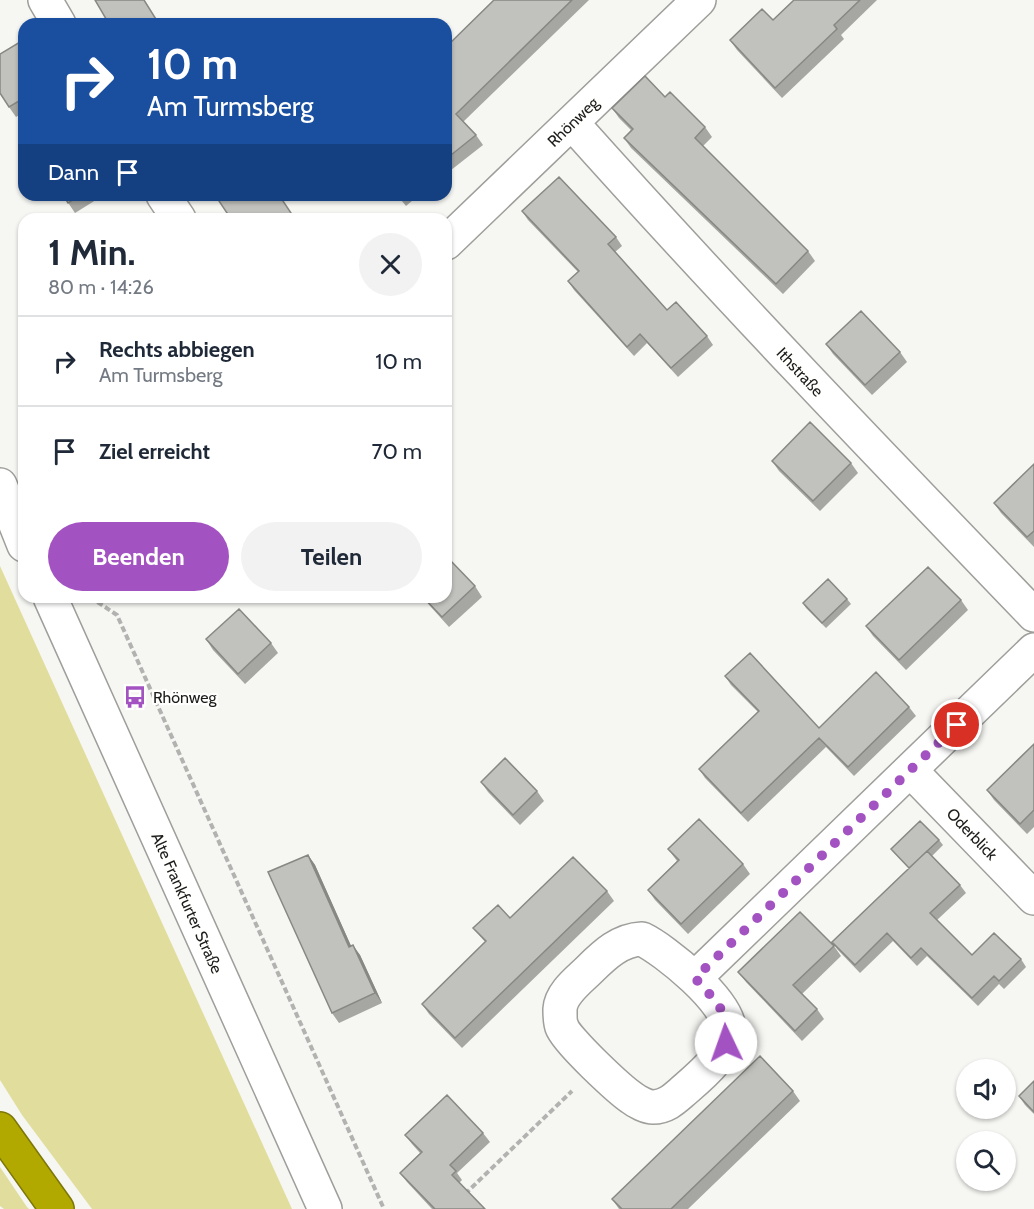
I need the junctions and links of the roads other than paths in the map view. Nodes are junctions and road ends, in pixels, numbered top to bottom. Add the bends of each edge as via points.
1 (45, 0) edge
2 (699, 0) edge
3 (56, 18) edge
4 (572, 123) junction
5 (452, 237) edge
6 (0, 485) edge
7 (18, 530) edge
8 (53, 603) edge
9 (1034, 615) edge
10 (1034, 650) edge
11 (911, 771) junction
12 (1034, 898) edge
13 (695, 978) junction
14 (0, 1129) edge
15 (57, 1209) edge
16 (325, 1209) edge

1 - 3 street
2 - 4 street, Rhönweg
4 - 5 street, Rhönweg
4 - 9 street, Ithstraße via 688,254
6 - 7 street
8 - 16 street, Alte Frankfurter Straße
10 - 11 street
11 - 12 street, Oderblick
11 - 13 street
13 - 13 street via 724,1013 728,1035 714,1060 666,1105 651,1107 633,1099 562,1028 560,1007 567,991 603,956 627,940 642,939 659,947
14 - 15 highway

